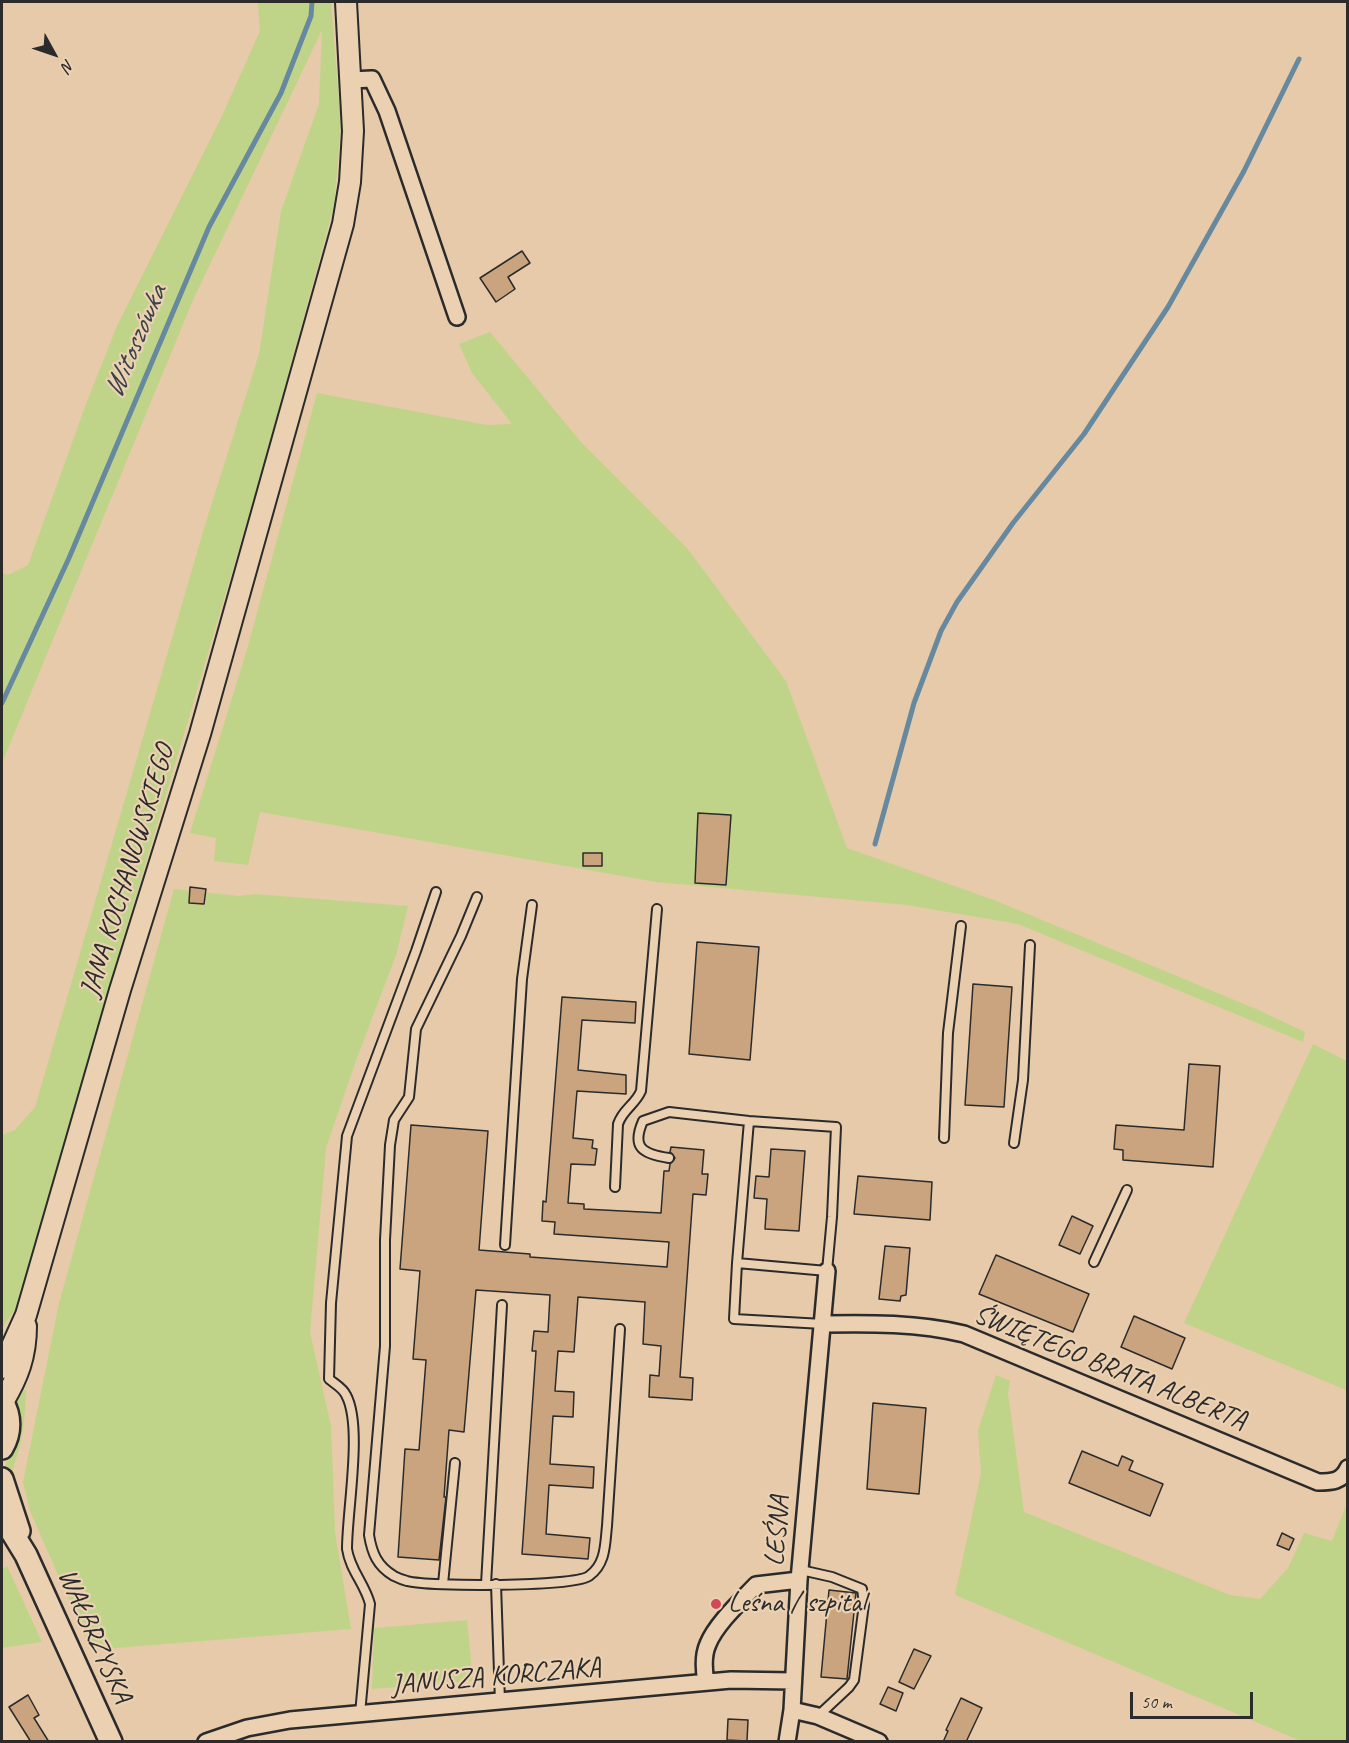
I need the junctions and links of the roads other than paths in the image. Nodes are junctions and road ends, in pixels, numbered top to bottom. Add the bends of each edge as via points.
1 (346, 2) edge
2 (351, 80) junction
3 (457, 317) dead end
4 (436, 892) dead end
5 (477, 897) dead end
6 (532, 905) dead end
7 (657, 909) dead end
8 (961, 926) dead end
9 (1030, 945) dead end
10 (749, 1121) junction
11 (944, 1138) dead end
12 (1014, 1143) dead end
13 (669, 1158) dead end
14 (615, 1187) dead end
15 (1127, 1190) dead end
16 (505, 1245) dead end
17 (1094, 1262) dead end
18 (737, 1263) junction
19 (827, 1271) junction
20 (502, 1305) dead end
21 (26, 1315) junction
22 (823, 1324) junction
23 (620, 1329) dead end
24 (2, 1368) edge
25 (2, 1402) edge
26 (2, 1448) edge
27 (455, 1463) dead end
28 (1347, 1468) edge
29 (2, 1479) edge
30 (2, 1516) edge
31 (26, 1555) junction
32 (800, 1575) junction
33 (443, 1584) junction
34 (486, 1584) junction
35 (496, 1584) junction
36 (793, 1681) junction
37 (706, 1682) junction
38 (500, 1702) junction
39 (792, 1710) junction
40 (360, 1714) junction
41 (818, 1716) junction
42 (111, 1742) edge
43 (206, 1742) edge
44 (787, 1742) edge
45 (879, 1742) edge

1 - 2 street, JANA KOCHANOWSKIEGO
2 - 3 street via 372,79 387,111
2 - 21 street, JANA KOCHANOWSKIEGO via 351,172 343,224 200,734 123,980
4 - 40 lane via 347,1136 339,1213 329,1379 345,1392 352,1410 354,1441 347,1549 349,1563 370,1604
5 - 33 lane via 416,1029 409,1097 394,1120 385,1240 385,1346 369,1535 378,1564 392,1575 408,1582
6 - 16 lane via 521,990
7 - 14 lane via 641,1091 621,1114 618,1124
8 - 11 lane via 948,1033
9 - 12 lane via 1023,1080
10 - 13 lane via 669,1112 643,1121 638,1142 644,1151
10 - 18 lane
10 - 19 lane via 836,1127
15 - 17 lane
18 - 19 lane
18 - 22 lane via 734,1320
19 - 22 street, LEŚNA
20 - 34 lane
21 - 24 street, JANA KOCHANOWSKIEGO
21 - 25 street via 24,1358
22 - 28 street, ŚWIĘTEGO BRATA ALBERTA via 865,1323 964,1334 1318,1482 1336,1481
22 - 32 street, LEŚNA
23 - 35 lane via 604,1556 598,1568 583,1579
25 - 26 main road via 9,1429
27 - 33 lane
29 - 31 main road, WAŁBRZYSKA
30 - 31 main road, WAŁBRZYSKA
31 - 42 main road, WAŁBRZYSKA
32 - 36 street, LEŚNA
32 - 37 street via 756,1585 728,1614 707,1645
32 - 41 lane via 832,1577 862,1589 864,1604 854,1680
33 - 34 lane
34 - 35 lane
35 - 38 lane
36 - 37 street, JANUSZA KORCZAKA
36 - 39 street, LEŚNA
37 - 38 street, JANUSZA KORCZAKA
38 - 40 street, JANUSZA KORCZAKA
39 - 41 street
39 - 44 street, LEŚNA
40 - 43 street, JANUSZA KORCZAKA via 290,1720 247,1728
41 - 45 street

